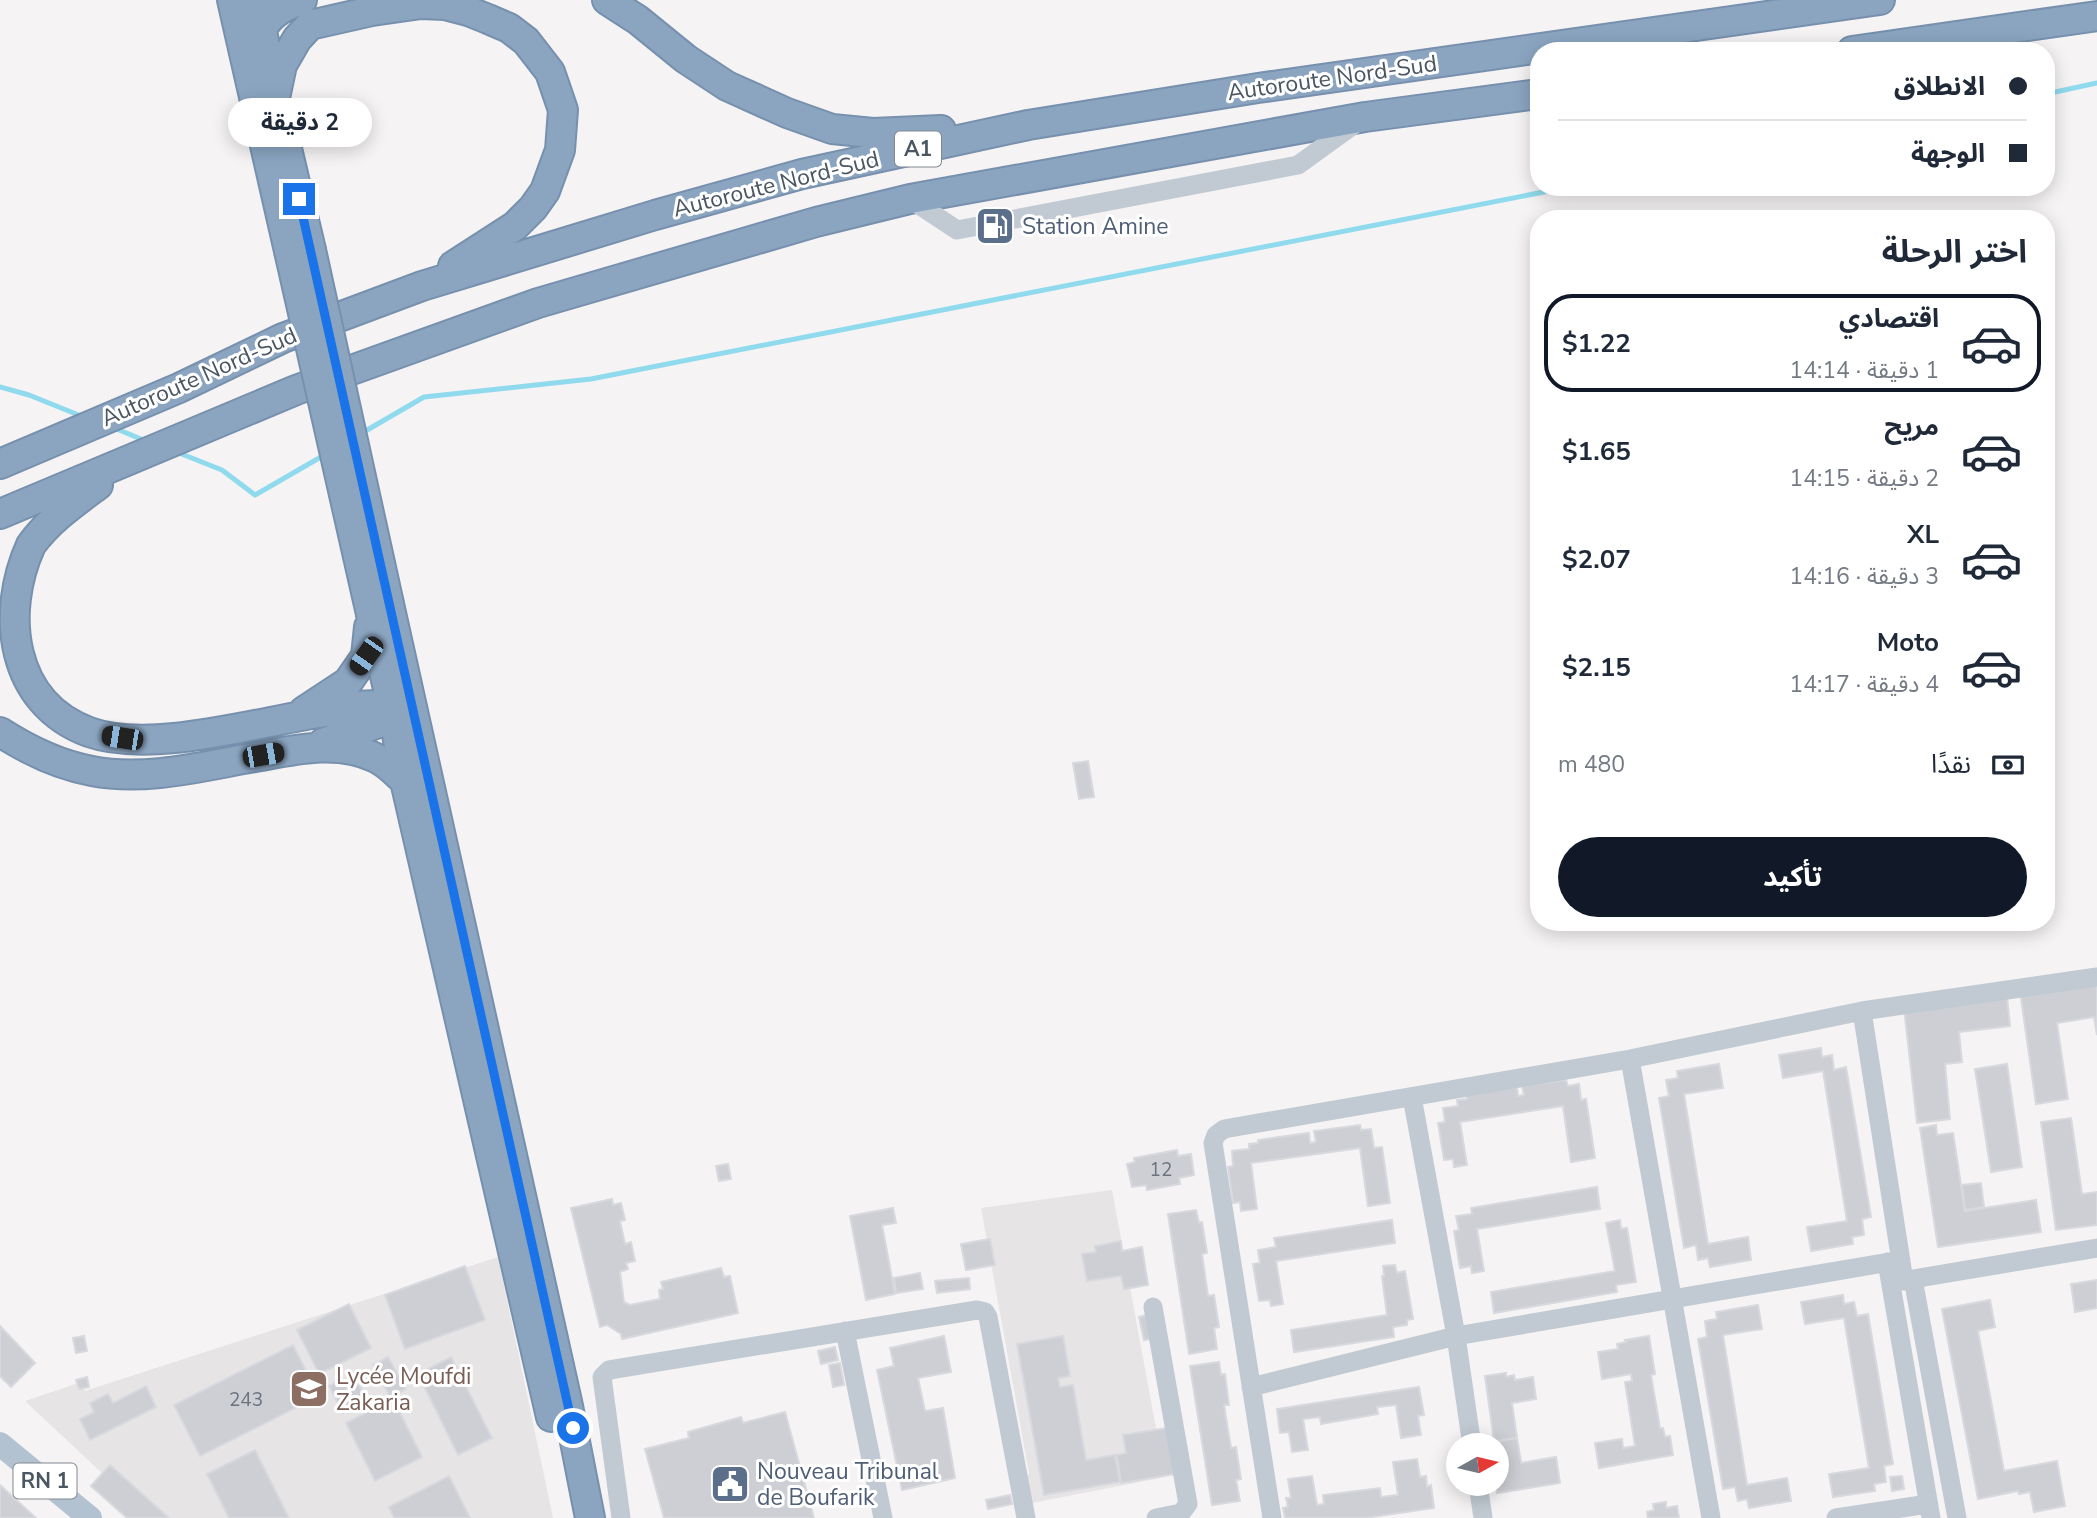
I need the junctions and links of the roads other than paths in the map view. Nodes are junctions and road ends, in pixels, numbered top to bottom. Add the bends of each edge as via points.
1 (607, 0) edge
2 (1880, 0) edge
3 (246, 8) edge
4 (306, 13) edge
5 (2097, 16) edge
6 (1583, 42) edge
7 (1915, 42) edge
8 (1530, 50) edge
9 (1530, 95) edge
10 (275, 97) junction
11 (1365, 117) junction
12 (1028, 125) junction
13 (910, 199) junction
14 (300, 251) junction
15 (422, 286) junction
16 (135, 458) junction
17 (0, 464) edge
18 (0, 514) edge
19 (380, 609) junction
20 (407, 681) junction
21 (393, 711) junction
22 (297, 716) junction
23 (0, 732) edge
24 (310, 747) junction
25 (422, 749) junction
26 (405, 781) junction
27 (2097, 976) edge
28 (1862, 1011) junction
29 (1630, 1059) junction
30 (1412, 1097) junction
31 (2097, 1248) edge
32 (1894, 1261) junction
33 (1903, 1281) junction
34 (1671, 1298) junction
35 (1153, 1307) dead end
36 (845, 1331) junction
37 (1456, 1336) junction
38 (1251, 1387) junction
39 (1470, 1433) edge
40 (0, 1444) edge
41 (1480, 1496) edge
42 (1930, 1511) edge
43 (90, 1518) edge
44 (570, 1518) edge
45 (590, 1518) edge
46 (621, 1518) edge
47 (883, 1518) edge
48 (1026, 1518) edge
49 (1156, 1518) edge
50 (1272, 1518) edge
51 (1483, 1518) edge
52 (1711, 1518) edge
53 (1836, 1518) edge
54 (1956, 1518) edge

1 - 12 highway via 727,86 832,129 873,133
2 - 6 highway, Autoroute Nord-Sud / A1
3 - 4 highway
3 - 10 highway
3 - 14 highway via 248,69
4 - 10 highway via 282,65
4 - 15 highway via 421,4 468,10 526,41 550,72 563,110 560,150 545,191 515,226
5 - 7 highway
8 - 12 highway, Autoroute Nord-Sud / A1
9 - 11 highway, Autoroute Nord-Sud / A1
10 - 14 highway
11 - 13 highway, Autoroute Nord-Sud / A1
11 - 13 street via 1298,165 971,227 957,229
12 - 15 highway, Autoroute Nord-Sud / A1 via 802,174
13 - 16 highway, Autoroute Nord-Sud / A1 via 538,303 296,390
14 - 19 highway, bridge
15 - 17 highway, Autoroute Nord-Sud / A1 via 283,338
16 - 18 highway, Autoroute Nord-Sud / A1
16 - 22 highway via 60,513 31,545 12,579 4,617 9,651 23,680 61,718 90,732 122,738 243,728
19 - 20 highway
19 - 21 highway
19 - 22 highway via 366,656 348,682
20 - 21 highway
20 - 25 highway
21 - 22 highway via 376,705
21 - 24 highway via 384,721
21 - 25 highway
21 - 26 highway
23 - 24 highway via 64,764 94,772 165,772
24 - 26 highway via 351,749 377,758
25 - 45 highway
26 - 44 highway via 566,1483
27 - 28 street
28 - 29 street
28 - 32 street
29 - 30 street
29 - 34 street
30 - 37 street
30 - 38 street via 1224,1129 1216,1135 1213,1143
31 - 33 street
32 - 33 street
32 - 34 street
33 - 42 street
33 - 54 street
34 - 37 street
34 - 52 street
35 - 49 street via 1188,1504 1181,1513
36 - 46 street via 604,1373
36 - 47 street
36 - 48 street via 985,1312
37 - 38 street
37 - 39 street
38 - 50 street
40 - 43 main road, RN 1
41 - 51 street
42 - 53 street

